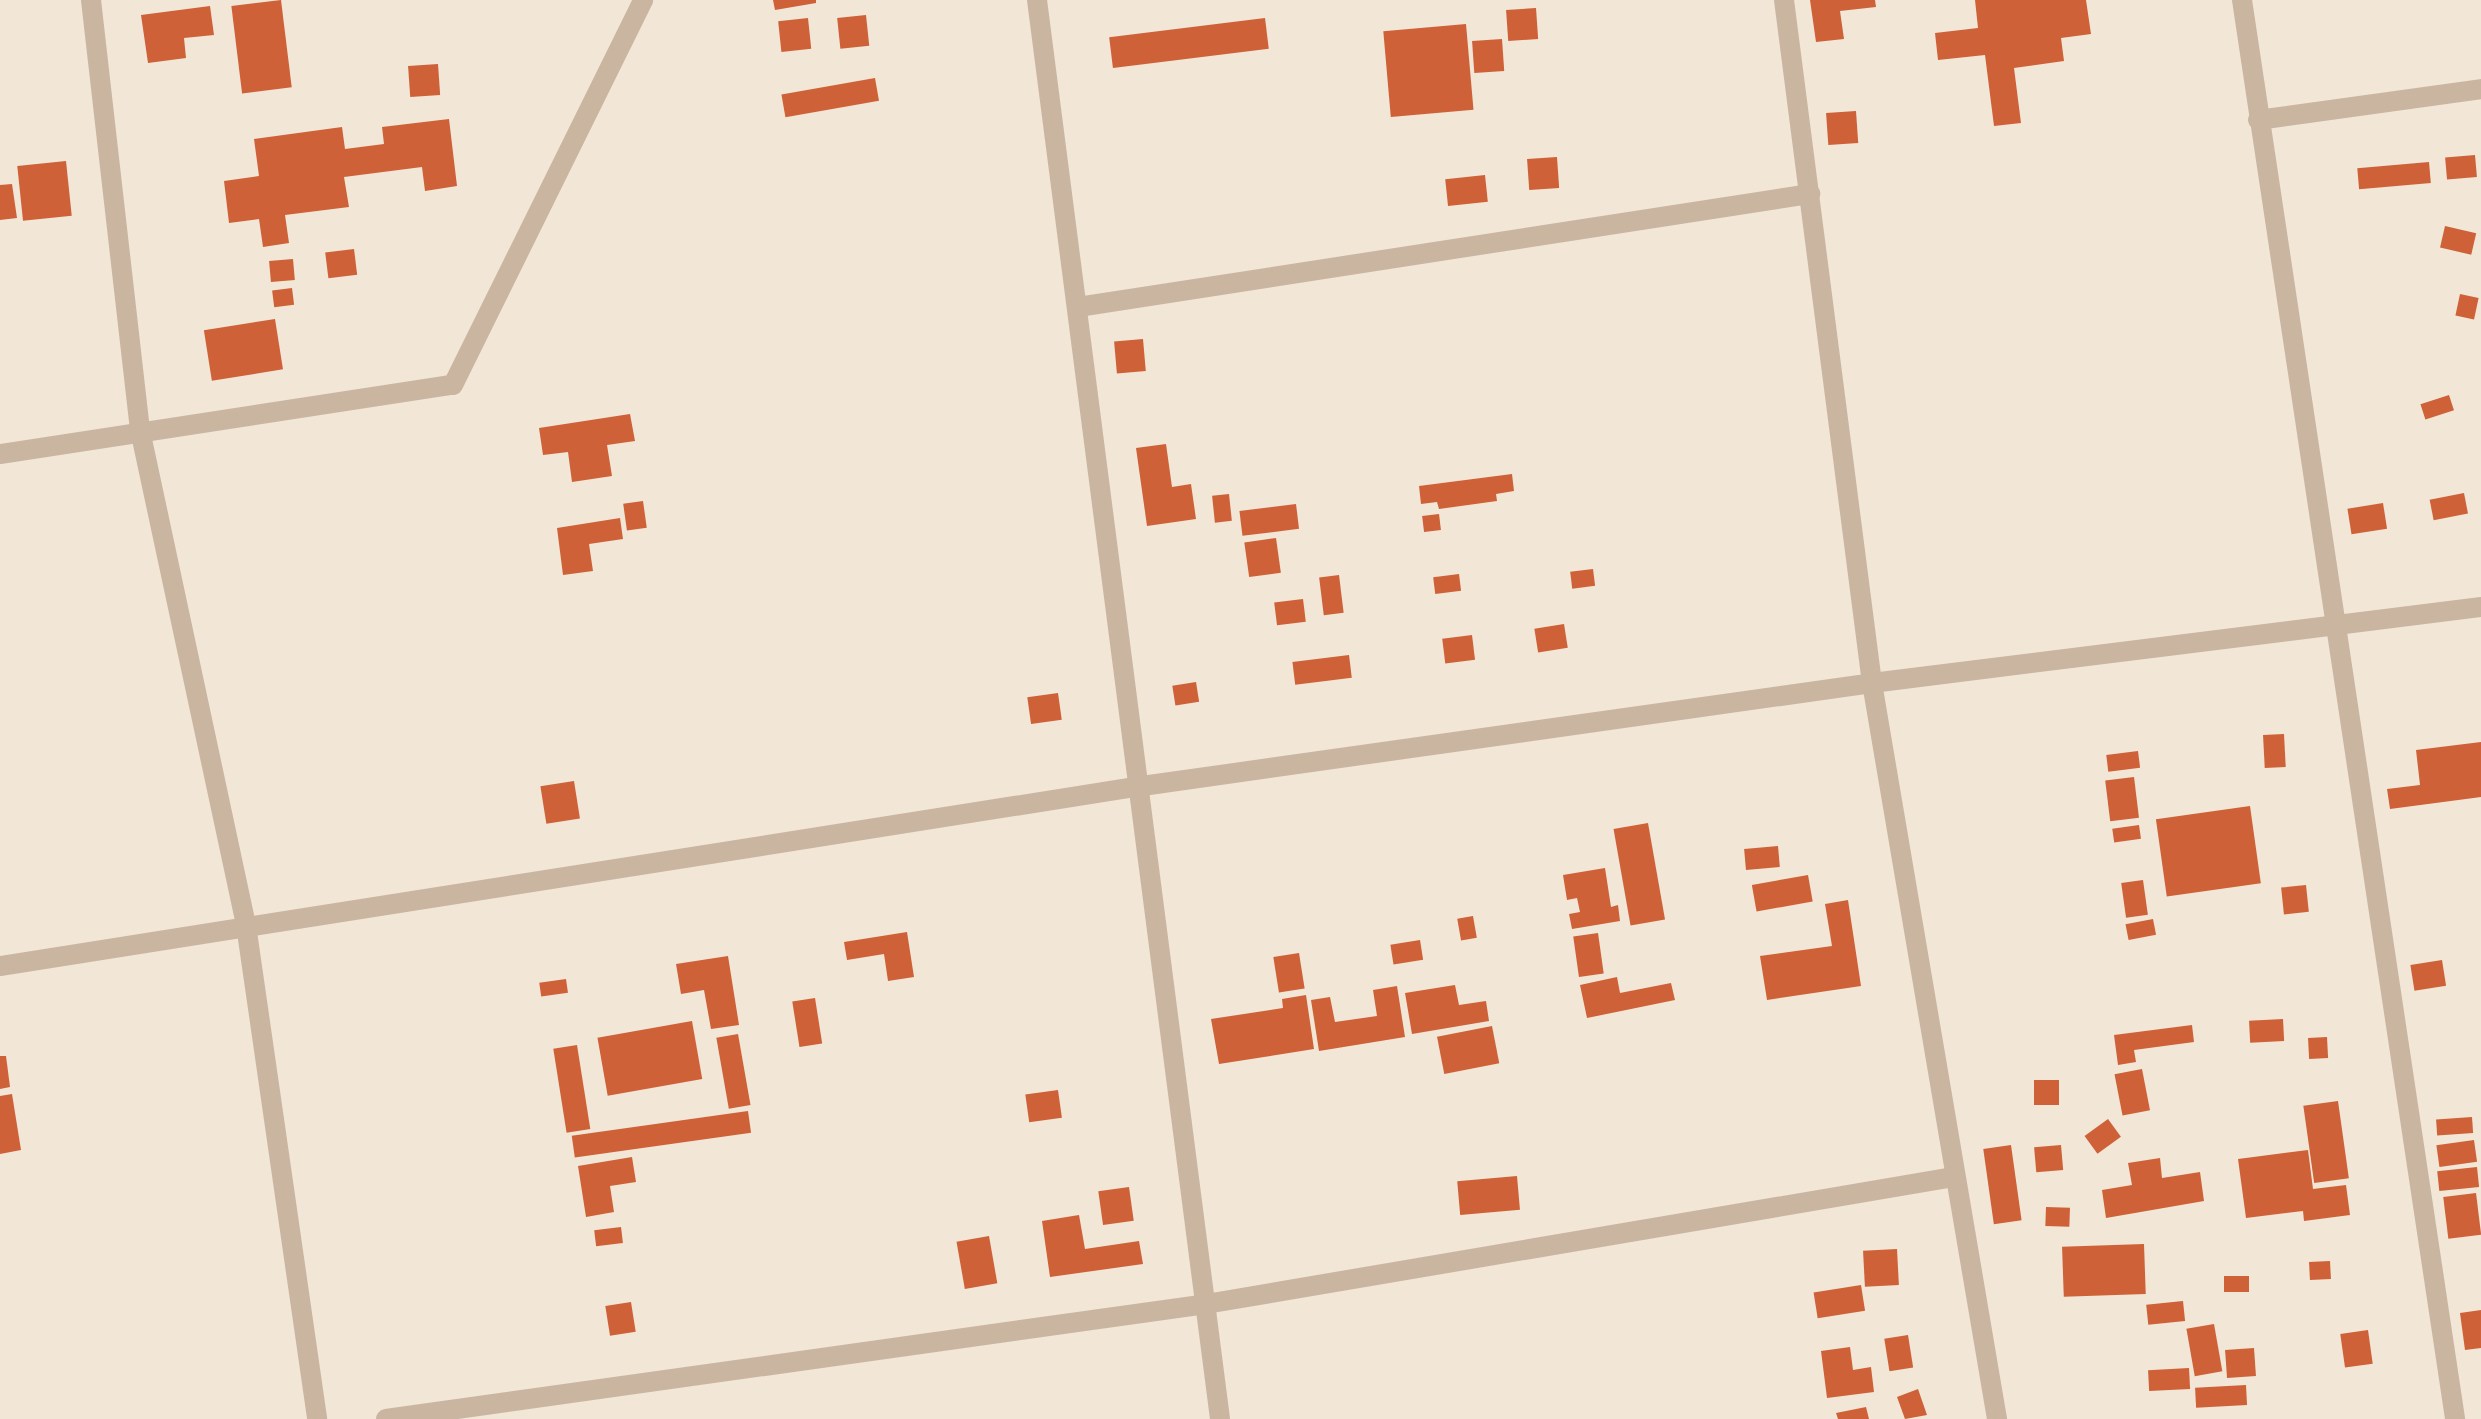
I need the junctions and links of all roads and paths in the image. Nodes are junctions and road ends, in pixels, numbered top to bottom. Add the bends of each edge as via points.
1 (91, 0) edge
2 (643, 0) edge
3 (1037, 0) edge
4 (1784, 0) edge
5 (2242, 0) edge
6 (2481, 89) edge
7 (2258, 120) junction
8 (1810, 194) junction
9 (1078, 307) junction
10 (140, 430) junction
11 (0, 454) edge
12 (2481, 607) edge
13 (2331, 625) junction
14 (1872, 683) junction
15 (1142, 786) junction
16 (246, 925) junction
17 (0, 966) edge
18 (1954, 1177) junction
19 (1206, 1304) junction
20 (317, 1419) edge
21 (386, 1419) edge
22 (1220, 1419) edge
23 (1997, 1419) edge
24 (2455, 1419) edge

1 - 10 street
2 - 10 street via 453,385
3 - 9 street
4 - 8 street
5 - 7 street
6 - 7 street
7 - 13 street
8 - 9 street
8 - 14 street
9 - 15 street
10 - 11 street
10 - 16 street
12 - 13 street
13 - 14 street
13 - 24 street
14 - 15 street
14 - 18 street
15 - 16 street
15 - 19 street
16 - 17 street
16 - 20 street
18 - 19 street
18 - 23 street
19 - 21 street
19 - 22 street

